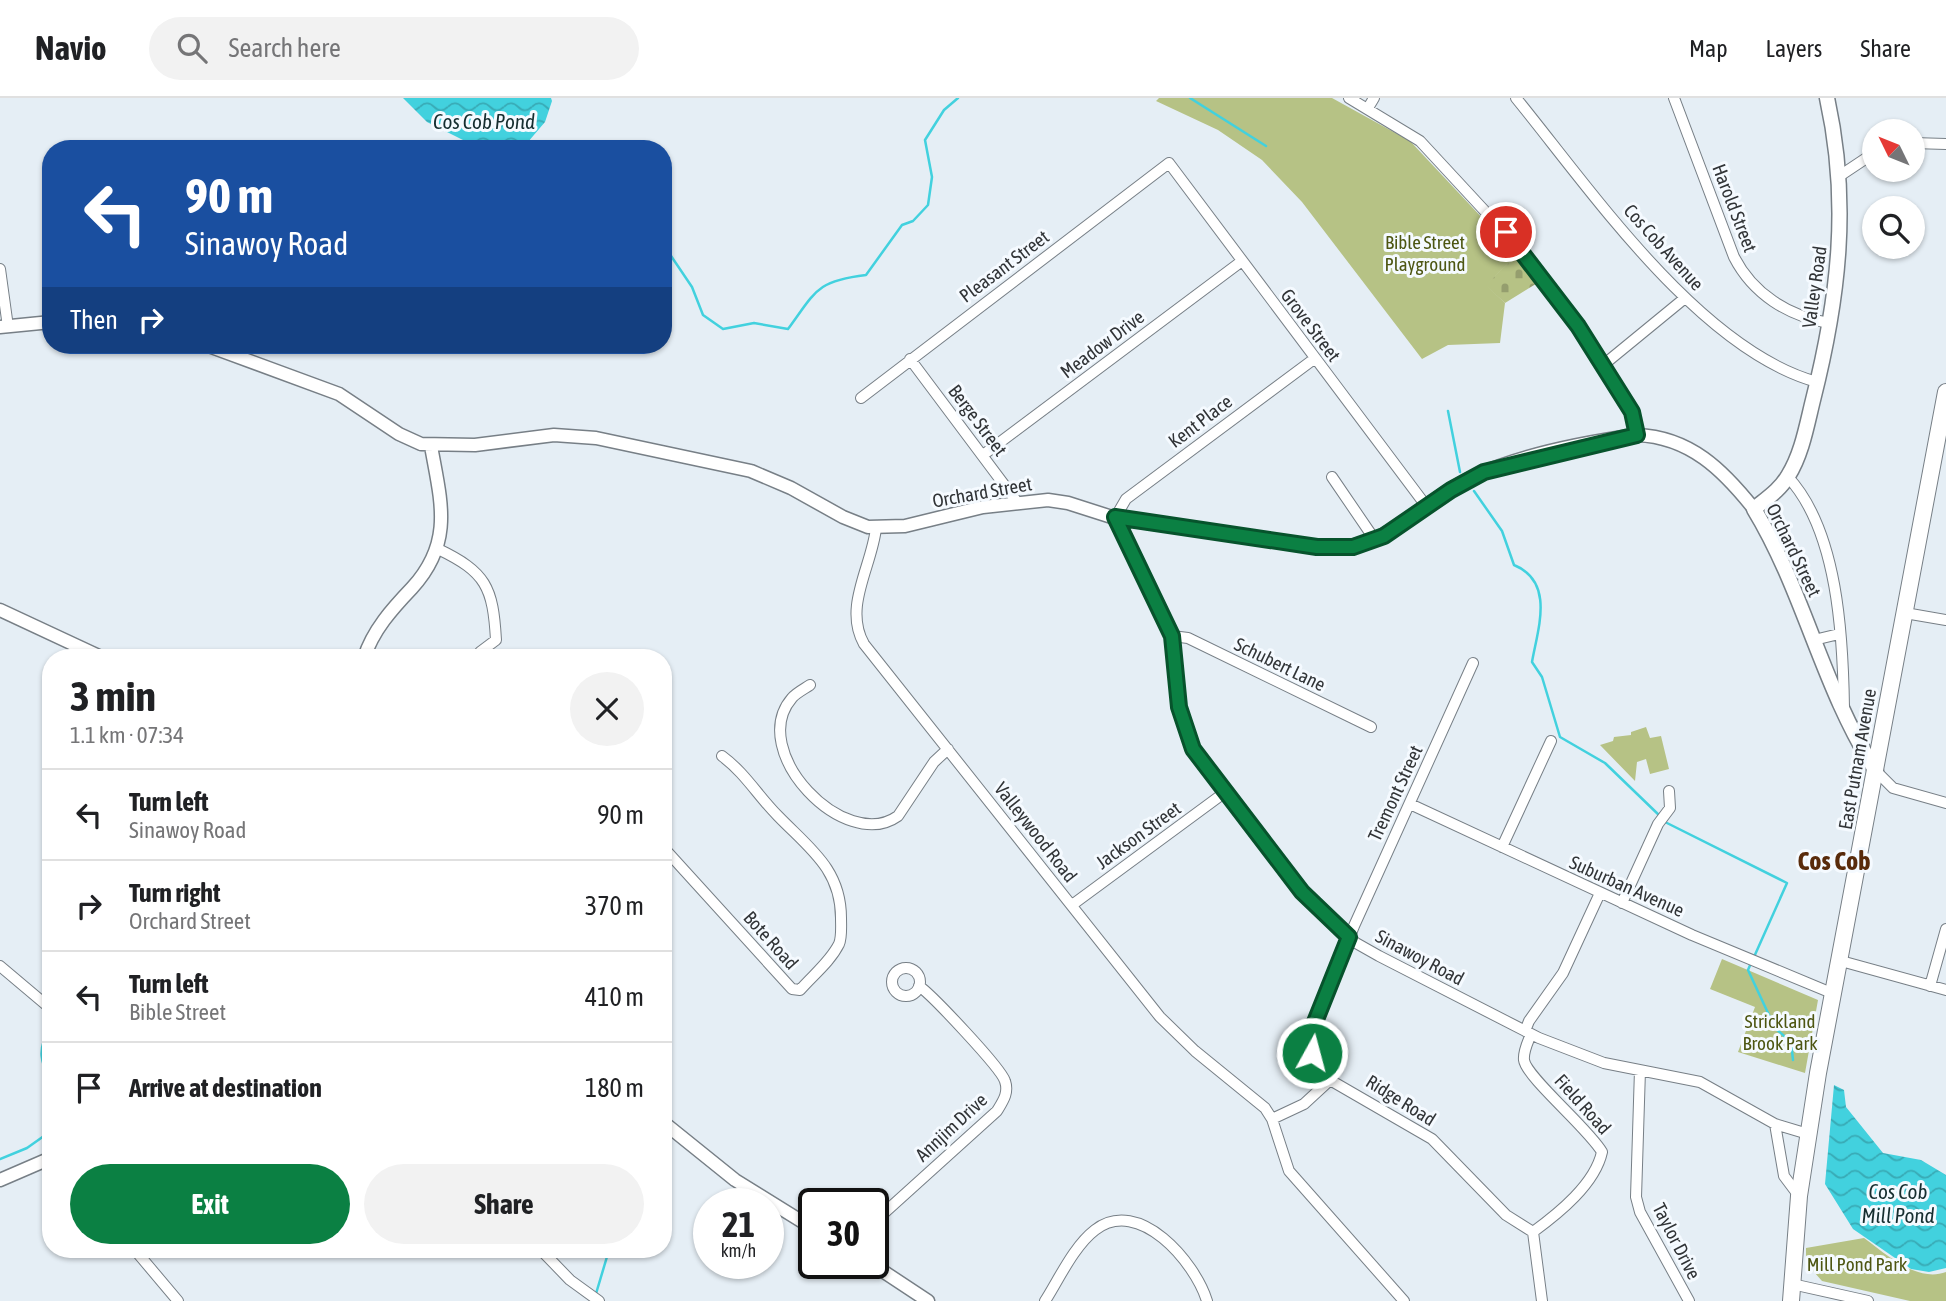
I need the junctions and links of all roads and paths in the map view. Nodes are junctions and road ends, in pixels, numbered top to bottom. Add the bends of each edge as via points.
1 (1349, 98) edge
2 (1374, 98) edge
3 (1516, 98) edge
4 (1674, 98) edge
5 (1827, 98) edge
6 (1368, 108) junction
7 (1925, 143) edge
8 (1946, 144) edge
9 (1862, 161) edge
10 (1169, 163) joint
11 (1841, 175) junction
12 (1242, 261) junction
13 (0, 269) edge
14 (1685, 298) junction
15 (42, 323) edge
16 (1829, 323) junction
17 (4, 327) edge
18 (230, 354) edge
19 (910, 359) junction
20 (1314, 359) junction
21 (1602, 366) junction
22 (1817, 382) junction
23 (1946, 392) edge
24 (861, 398) dead end
25 (1637, 435) junction
26 (431, 446) junction
27 (984, 455) junction
28 (1332, 477) dead end
29 (1788, 477) junction
30 (1017, 502) junction
31 (1427, 507) junction
32 (1754, 509) junction
33 (1115, 517) junction
34 (876, 528) junction
35 (1375, 540) junction
36 (438, 549) junction
37 (0, 610) edge
38 (1905, 614) junction
39 (1946, 620) edge
40 (1839, 634) junction
41 (1172, 636) junction
42 (1814, 639) junction
43 (84, 649) edge
44 (368, 649) edge
45 (484, 649) edge
46 (1473, 663) dead end
47 (810, 685) dead end
48 (1844, 709) junction
49 (1371, 727) dead end
50 (1551, 741) dead end
51 (948, 749) junction
52 (722, 757) dead end
53 (1876, 771) junction
54 (1669, 791) dead end
55 (1224, 793) junction
56 (1946, 803) edge
57 (1409, 804) junction
58 (1502, 847) junction
59 (672, 857) edge
60 (1600, 893) junction
61 (1622, 903) junction
62 (1072, 905) junction
63 (1946, 929) edge
64 (1349, 937) junction
65 (1840, 961) junction
66 (0, 966) edge
67 (919, 986) dead end
68 (1930, 986) junction
69 (1946, 990) edge
70 (1834, 993) junction
71 (42, 1001) edge
72 (1528, 1032) junction
73 (1640, 1070) junction
74 (1330, 1080) junction
75 (1272, 1119) junction
76 (1775, 1124) junction
77 (672, 1129) edge
78 (1808, 1134) junction
79 (42, 1162) edge
80 (0, 1180) edge
81 (1799, 1196) junction
82 (889, 1209) edge
83 (798, 1218) edge
84 (1533, 1232) junction
85 (142, 1258) edge
86 (548, 1258) edge
87 (889, 1275) edge
88 (1793, 1284) junction
89 (177, 1301) edge
90 (599, 1301) edge
91 (928, 1301) edge
92 (1045, 1301) edge
93 (1207, 1301) edge
94 (1404, 1301) edge
95 (1542, 1301) edge
96 (1689, 1301) edge
97 (1791, 1301) edge
98 (1868, 1301) edge

1 - 6 street
2 - 6 street
3 - 14 street, Cos Cob Avenue
4 - 16 street, Harold Street via 1746,278 1790,311
5 - 11 main road, Valley Road
6 - 21 street via 1413,135 1476,199 1550,286
7 - 8 street
9 - 11 street
10 - 12 street, Grove Street
10 - 19 street, Pleasant Street
11 - 16 main road, Valley Road via 1839,252
12 - 20 street, Grove Street
12 - 27 street, Meadow Drive
13 - 17 street
14 - 21 street
14 - 22 street, Cos Cob Avenue via 1774,367
15 - 17 street
16 - 22 main road, Valley Road
18 - 26 street, Orchard Street via 339,394 400,434
19 - 24 street, Pleasant Street
19 - 27 street, Berge Street
20 - 31 street, Grove Street
20 - 33 street, Kent Place via 1126,499
21 - 25 street via 1632,412
22 - 29 main road, Valley Road
23 - 38 main road, East Putnam Avenue
25 - 31 street, Orchard Street via 1492,470
25 - 32 street, Orchard Street via 1663,437 1694,450
26 - 34 street, Orchard Street via 554,435 596,438 751,471 850,521
26 - 36 street via 442,505
27 - 30 street, Berge Street
28 - 35 street
29 - 32 main road, Valley Road
29 - 40 street via 1824,536
30 - 33 street, Orchard Street via 1059,501
30 - 34 street, Orchard Street via 905,527
31 - 35 street, Orchard Street
32 - 42 main road, Orchard Street
33 - 35 street, Orchard Street via 1326,548
33 - 41 street, Sinawoy Road
34 - 51 street, Valleywood Road via 856,610 859,636
36 - 44 street via 421,578 380,625
36 - 45 street via 476,570 491,592 496,640
37 - 43 street
38 - 39 street
38 - 53 main road, East Putnam Avenue
40 - 42 street
40 - 48 street
41 - 49 street, Schubert Lane via 1188,638
41 - 55 street, Sinawoy Road via 1184,727 1197,756
42 - 48 main road, Orchard Street
46 - 57 street, Tremont Street
47 - 51 street via 792,697 783,714 784,756 803,786 841,816 872,825 890,822
48 - 53 main road, Orchard Street
50 - 58 street
51 - 62 street, Valleywood Road
52 - 59 street, Bote Road via 829,868 839,892 841,942 800,990 792,989
53 - 56 street via 1893,789
53 - 65 main road, East Putnam Avenue
54 - 61 street via 1670,808
55 - 62 street, Jackson Street
55 - 64 street, Sinawoy Road via 1311,903
57 - 58 street, Suburban Avenue
57 - 64 street, Tremont Street
58 - 60 street, Suburban Avenue
60 - 61 street, Suburban Avenue
60 - 72 street via 1563,973 1529,1021
61 - 70 street, Suburban Avenue
62 - 75 street, Valleywood Road via 1177,1036 1249,1092
63 - 68 street
64 - 72 street, Sinawoy Road
64 - 74 street via 1311,1036 1312,1053
65 - 68 street
65 - 70 main road, East Putnam Avenue
66 - 71 street
67 - 82 street, Annjim Drive via 1005,1079 1006,1097 997,1111
68 - 69 street
70 - 78 main road, East Putnam Avenue
72 - 73 street, Sinawoy Road via 1595,1060
72 - 84 street, Field Road via 1524,1051 1529,1071 1602,1152 1599,1168
73 - 76 street, Sinawoy Road via 1700,1082
73 - 96 street, Taylor Drive via 1636,1197
74 - 75 street via 1304,1104
74 - 84 street, Ridge Road via 1432,1139 1506,1215
75 - 94 street, Valleywood Road via 1289,1171
76 - 78 street, Sinawoy Road
76 - 81 street via 1784,1176
77 - 83 street via 736,1180
78 - 81 main road, East Putnam Avenue
79 - 80 street
81 - 88 main road, East Putnam Avenue
84 - 95 street
85 - 89 street
86 - 90 street
87 - 91 street
88 - 97 main road, East Putnam Avenue
88 - 98 street
92 - 93 street via 1092,1232 1125,1221 1141,1224 1165,1242 1200,1283

